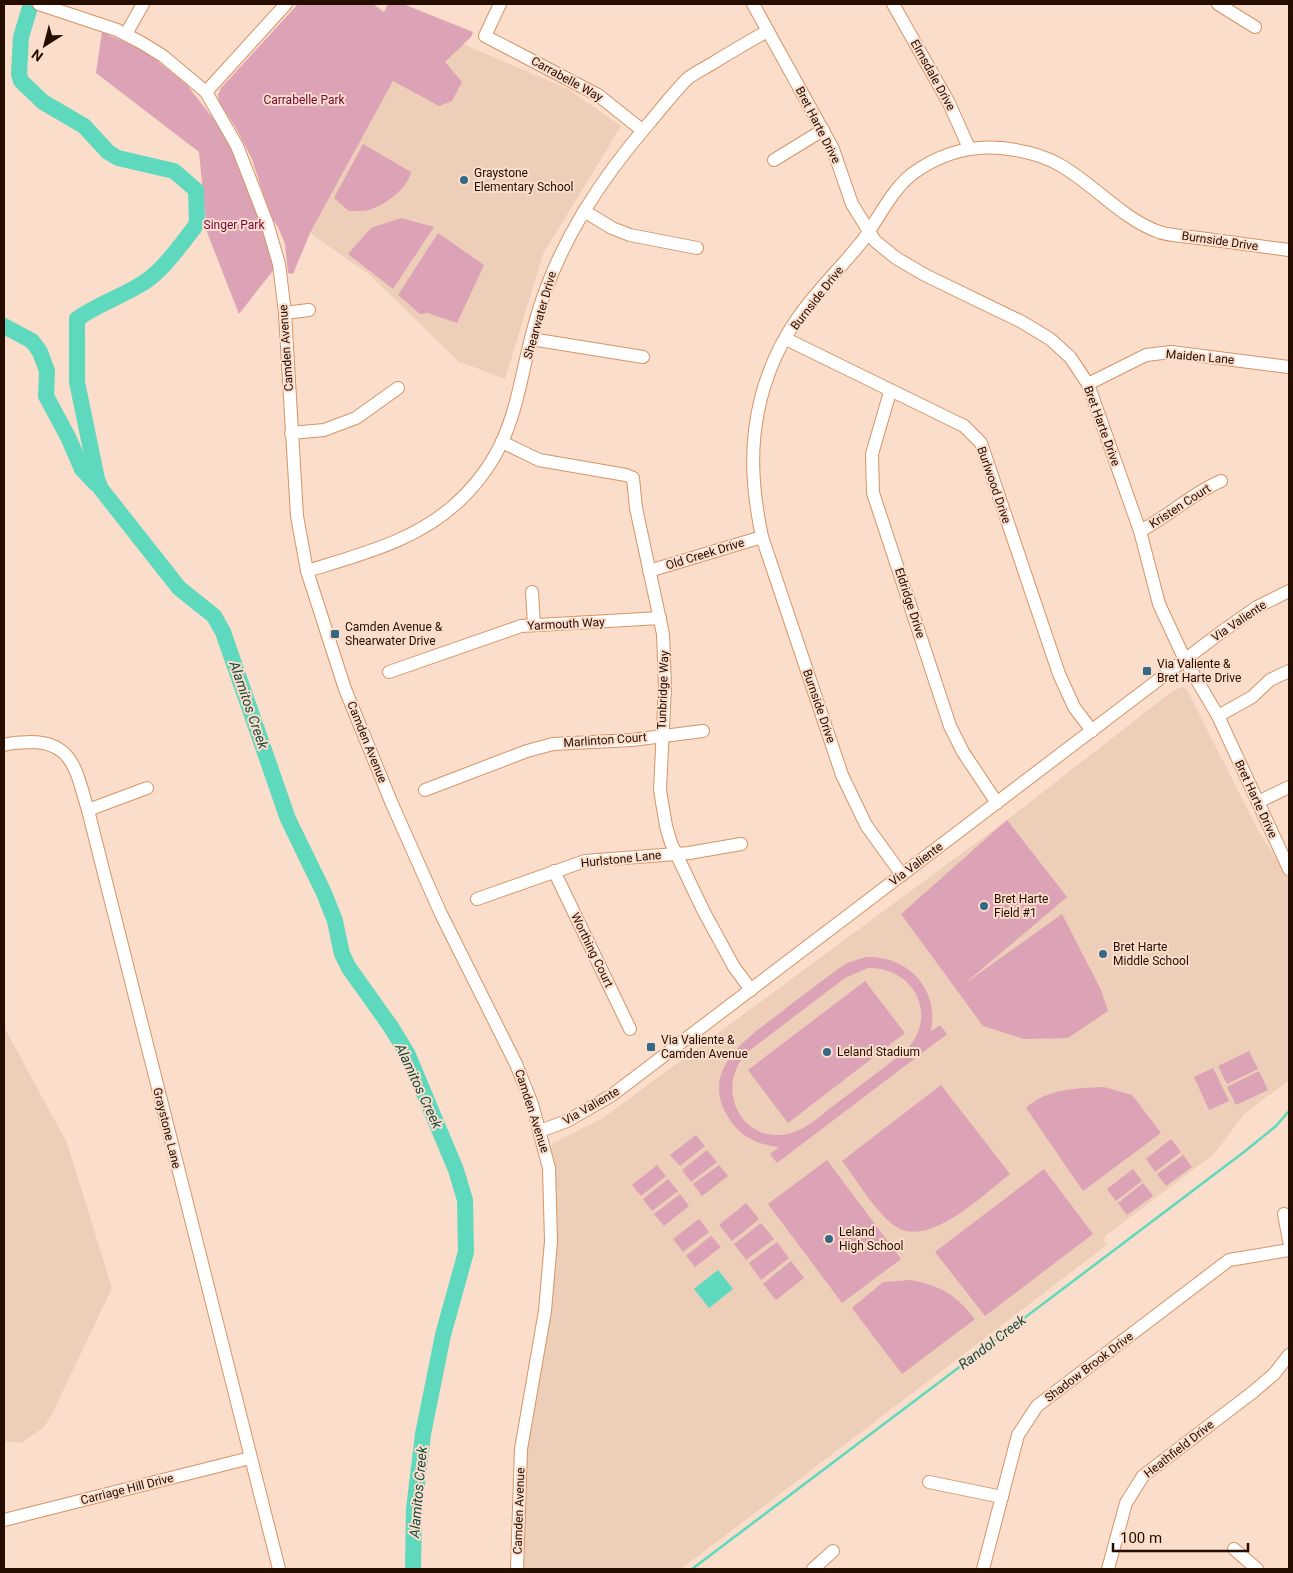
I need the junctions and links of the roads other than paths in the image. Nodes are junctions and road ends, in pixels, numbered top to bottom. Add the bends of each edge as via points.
1 (39, 4) edge
2 (143, 4) edge
3 (286, 4) edge
4 (500, 4) edge
5 (753, 4) edge
6 (893, 4) edge
7 (1218, 4) edge
8 (1254, 27) dead end
9 (768, 31) junction
10 (126, 34) junction
11 (206, 92) junction
12 (642, 130) junction
13 (823, 130) junction
14 (969, 148) junction
15 (774, 160) dead end
16 (584, 211) junction
17 (868, 232) junction
18 (697, 248) dead end
19 (1289, 250) edge
20 (309, 310) dead end
21 (285, 313) junction
22 (531, 339) junction
23 (786, 339) junction
24 (643, 357) dead end
25 (1289, 367) edge
26 (1088, 384) junction
27 (398, 388) dead end
28 (890, 392) junction
29 (291, 433) junction
30 (502, 442) junction
31 (1221, 481) dead end
32 (1140, 530) junction
33 (762, 536) junction
34 (307, 571) junction
35 (649, 571) junction
36 (1289, 591) edge
37 (532, 592) dead end
38 (660, 618) junction
39 (534, 624) junction
40 (1185, 660) junction
41 (1289, 671) edge
42 (389, 672) dead end
43 (1218, 716) junction
44 (703, 731) dead end
45 (1092, 731) junction
46 (661, 735) junction
47 (4, 745) edge
48 (1289, 787) edge
49 (147, 788) dead end
50 (425, 790) dead end
51 (1258, 802) junction
52 (997, 803) junction
53 (88, 810) junction
54 (741, 844) dead end
55 (677, 854) junction
56 (1289, 869) edge
57 (554, 871) junction
58 (902, 875) junction
59 (476, 899) dead end
60 (750, 990) junction
61 (630, 1029) dead end
62 (540, 1132) junction
63 (1284, 1214) dead end
64 (1289, 1241) edge
65 (1289, 1250) edge
66 (1289, 1355) edge
67 (250, 1458) junction
68 (928, 1482) dead end
69 (1002, 1497) junction
70 (4, 1520) edge
71 (1234, 1549) dead end
72 (833, 1551) dead end
73 (279, 1569) edge
74 (517, 1569) edge
75 (813, 1569) edge
76 (983, 1569) edge
77 (1108, 1569) edge
78 (1257, 1569) edge

1 - 10 street, Camden Avenue
2 - 10 street
3 - 11 street
4 - 12 street, Carrabelle Way via 485,36 598,95
5 - 9 street, Bret Harte Drive
6 - 14 street, Elmsdale Drive
7 - 8 street
9 - 12 street, Shearwater Drive via 688,78
9 - 13 street, Bret Harte Drive
10 - 11 street, Camden Avenue via 163,56
11 - 21 street, Camden Avenue via 237,146 254,184 278,264
12 - 16 street, Shearwater Drive
13 - 15 street
13 - 17 street, Bret Harte Drive via 852,204
14 - 17 street, Burnside Drive via 948,154 912,174 898,188
14 - 19 street, Burnside Drive via 1016,150 1059,164 1132,220 1160,233
16 - 18 street via 630,235
16 - 22 street, Shearwater Drive via 552,269
17 - 23 street, Burnside Drive via 796,320
17 - 26 street, Bret Harte Drive via 875,242 896,258 1050,339 1070,357
20 - 21 street
21 - 29 street, Camden Avenue
22 - 24 street
22 - 30 street, Shearwater Drive via 516,408
23 - 28 street, Burlwood Drive
23 - 33 street, Burnside Drive via 762,396 752,450 752,483
25 - 26 street, Maiden Lane via 1171,352 1146,355
26 - 32 street, Bret Harte Drive
27 - 29 street via 356,418 324,430
28 - 45 street, Burlwood Drive via 964,426 981,443 1059,674 1074,707
28 - 52 street, Eldridge Drive via 872,454 874,493 950,726
29 - 34 street, Camden Avenue via 297,516
30 - 34 street, Shearwater Drive via 477,482 461,500 429,525 401,540
30 - 35 street, Tunbridge Way via 539,460 633,478
31 - 32 street, Kristen Court
32 - 40 street, Bret Harte Drive via 1159,604
33 - 35 street, Old Creek Drive
33 - 58 street, Burnside Drive via 842,775 866,825
34 - 62 street, Camden Avenue via 346,689 392,804 441,914 516,1064
35 - 38 street, Tunbridge Way
36 - 40 street, Via Valiente via 1257,607
37 - 39 street
38 - 39 street, Yarmouth Way
38 - 46 street, Tunbridge Way via 665,657
39 - 42 street, Yarmouth Way
40 - 43 street, Bret Harte Drive
40 - 45 street, Via Valiente
41 - 43 street via 1270,680 1252,696
43 - 51 street, Bret Harte Drive
44 - 46 street, Marlinton Court
45 - 52 street, Via Valiente
46 - 50 street, Marlinton Court via 632,740 553,744
46 - 55 street, Tunbridge Way via 660,790 666,826
47 - 53 street, Graystone Lane via 37,742 64,750 74,765
48 - 51 street
49 - 53 street
51 - 56 street, Bret Harte Drive
52 - 58 street, Via Valiente
53 - 67 street, Graystone Lane
54 - 55 street, Hurlstone Lane
55 - 57 street, Hurlstone Lane via 585,861
55 - 60 street, Tunbridge Way via 704,912
57 - 59 street, Hurlstone Lane
57 - 61 street, Worthing Court
58 - 60 street, Via Valiente
60 - 62 street, Via Valiente via 612,1095 567,1121
62 - 74 street, Camden Avenue via 551,1182 551,1241 546,1311 521,1449
63 - 64 street
65 - 69 street, Shadow Brook Drive via 1229,1260 1037,1406 1018,1435
66 - 77 street, Heathfield Drive via 1253,1392 1143,1476 1126,1503
67 - 70 street, Carriage Hill Drive
67 - 73 street, Graystone Lane
68 - 69 street
69 - 76 street, Shadow Brook Drive
71 - 78 street
72 - 75 street

